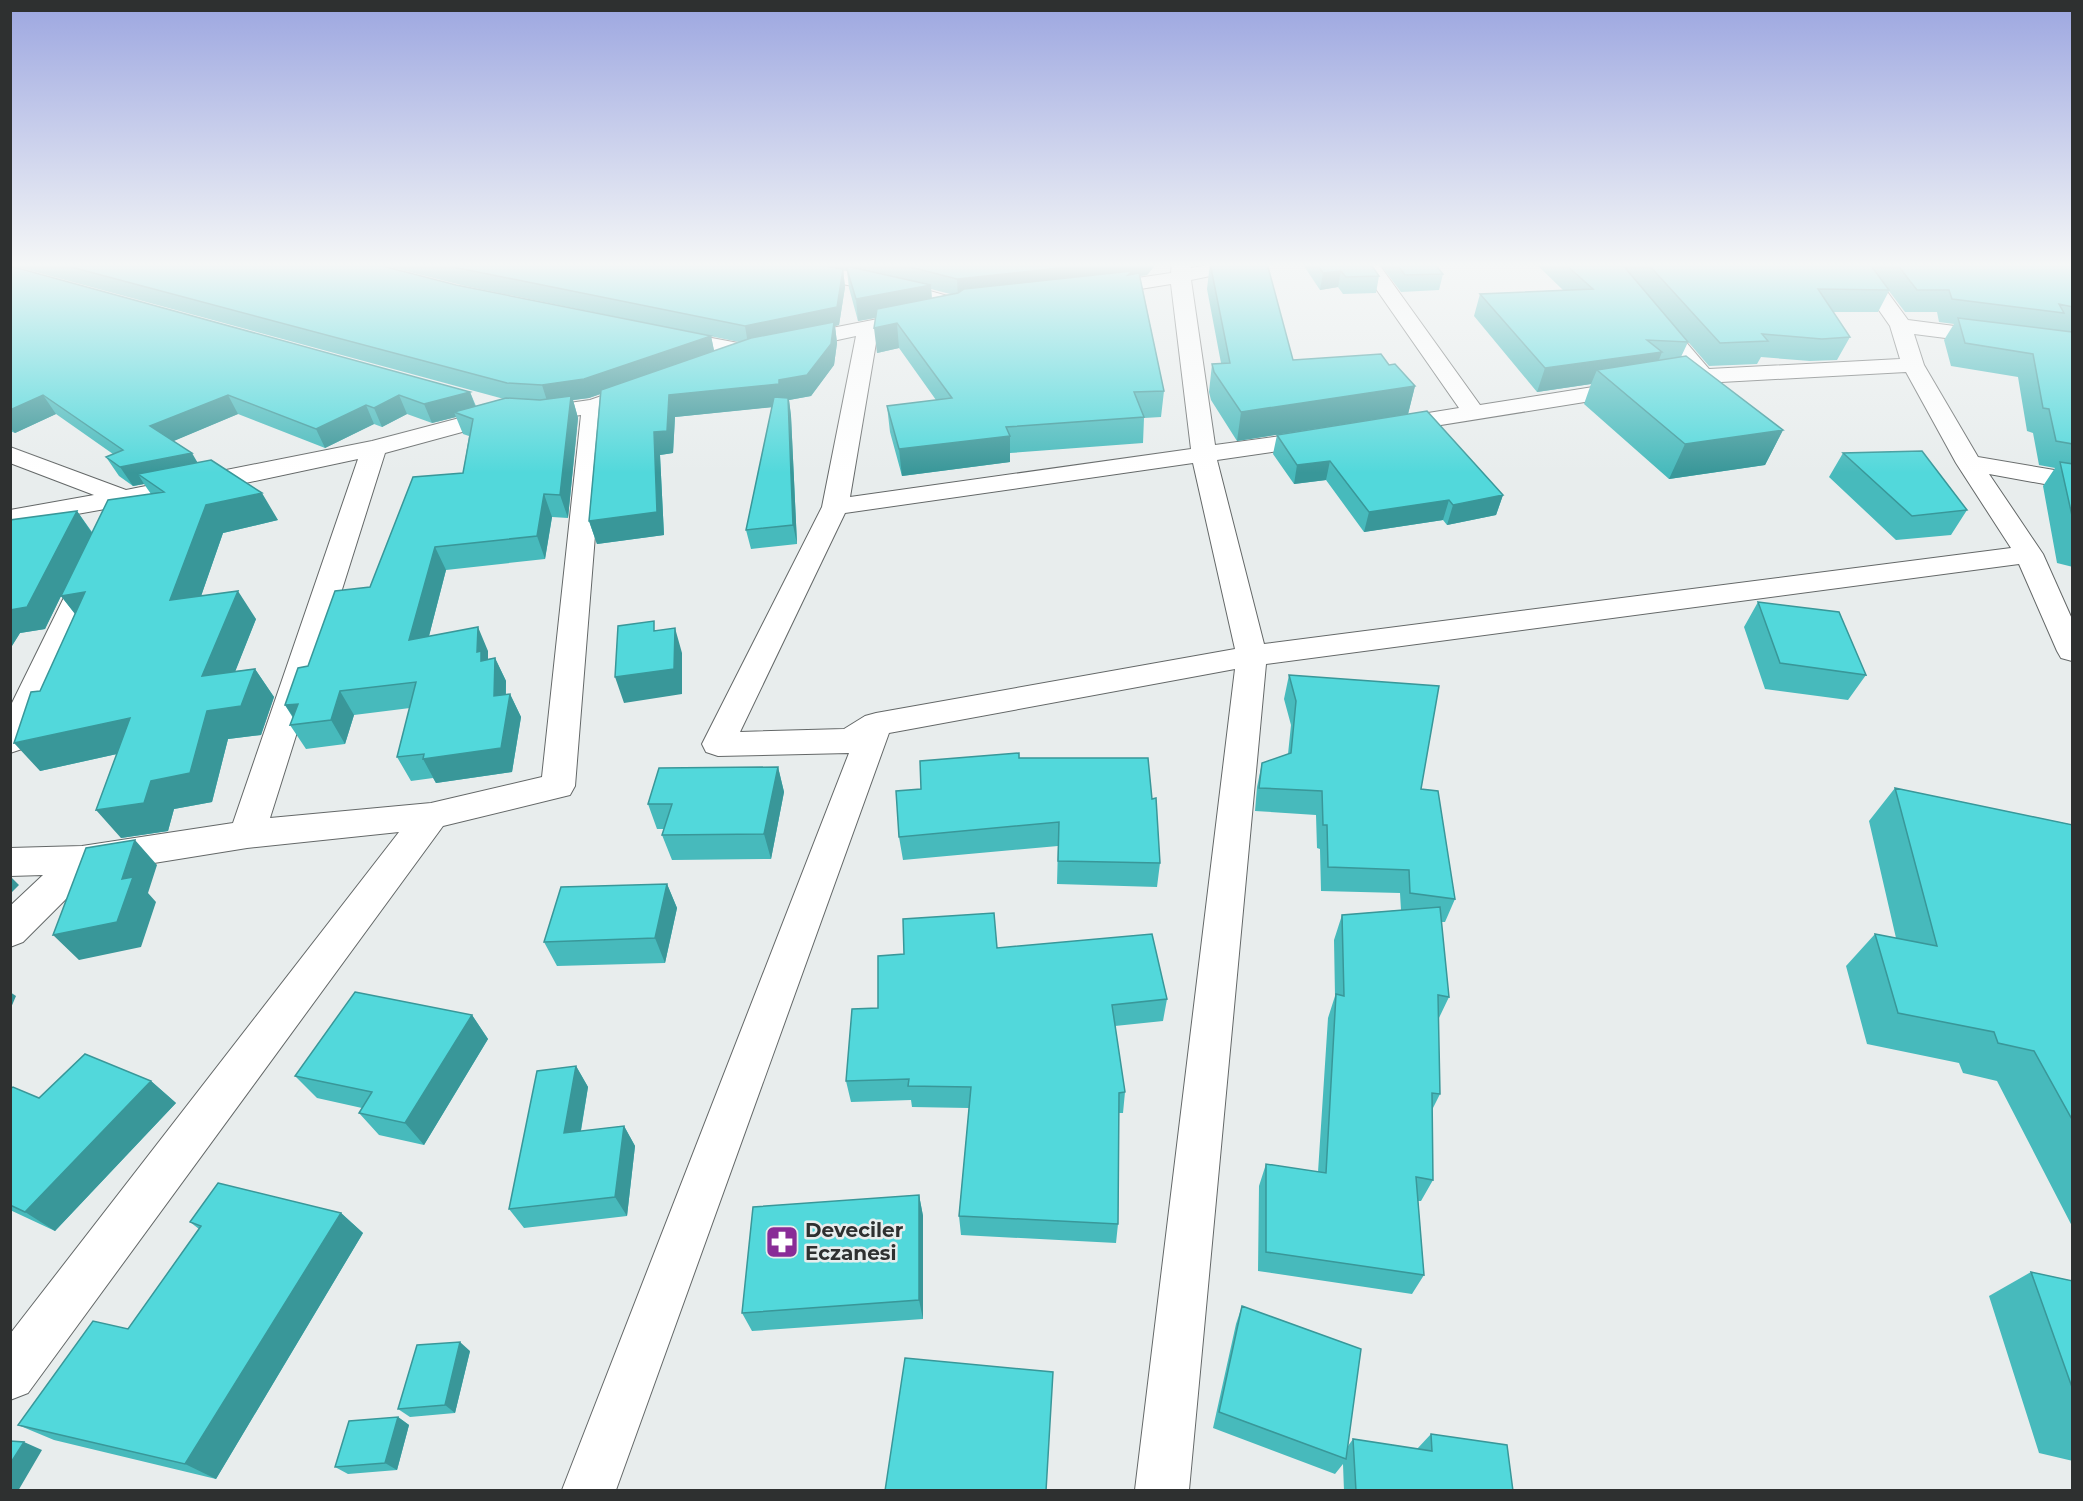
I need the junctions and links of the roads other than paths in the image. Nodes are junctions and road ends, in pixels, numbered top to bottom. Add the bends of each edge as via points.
1 (656, 333) edge
2 (839, 333) edge
3 (867, 333) edge
4 (1189, 333) edge
5 (1417, 333) edge
6 (1667, 333) edge
7 (1903, 333) edge
8 (1959, 333) edge
9 (2073, 347) edge
10 (749, 352) junction
11 (1913, 365) junction
12 (705, 368) edge
13 (1703, 376) junction
14 (660, 383) edge
15 (468, 399) edge
16 (594, 406) junction
17 (513, 411) junction
18 (1474, 413) junction
19 (374, 448) junction
20 (10, 454) edge
21 (1204, 456) junction
22 (1969, 463) junction
23 (2073, 481) edge
24 (125, 499) junction
25 (836, 507) junction
26 (10, 518) edge
27 (2029, 554) junction
28 (2069, 637) edge
29 (1252, 656) junction
30 (876, 724) junction
31 (10, 741) edge
32 (431, 816) junction
33 (247, 834) junction
34 (82, 860) junction
35 (10, 862) edge
36 (10, 932) edge
37 (10, 1375) edge
38 (589, 1491) edge
39 (1162, 1491) edge

1 - 10 street
2 - 10 street
3 - 25 street
4 - 21 street
5 - 18 street
6 - 13 street
7 - 11 street
8 - 9 street
10 - 12 street
11 - 13 street
11 - 22 street
13 - 18 street
14 - 16 street
15 - 17 street
16 - 17 street via 548,413
16 - 32 street via 558,786
17 - 19 street
18 - 21 street
19 - 24 street
19 - 33 street
20 - 24 street
21 - 25 street
21 - 29 street
22 - 23 street
22 - 27 street
24 - 26 street
24 - 31 street
25 - 30 street via 718,744 851,741
27 - 28 street
27 - 29 street
29 - 30 street
29 - 39 street
30 - 38 street
32 - 33 street
32 - 37 street
33 - 34 street
34 - 35 street
34 - 36 street

